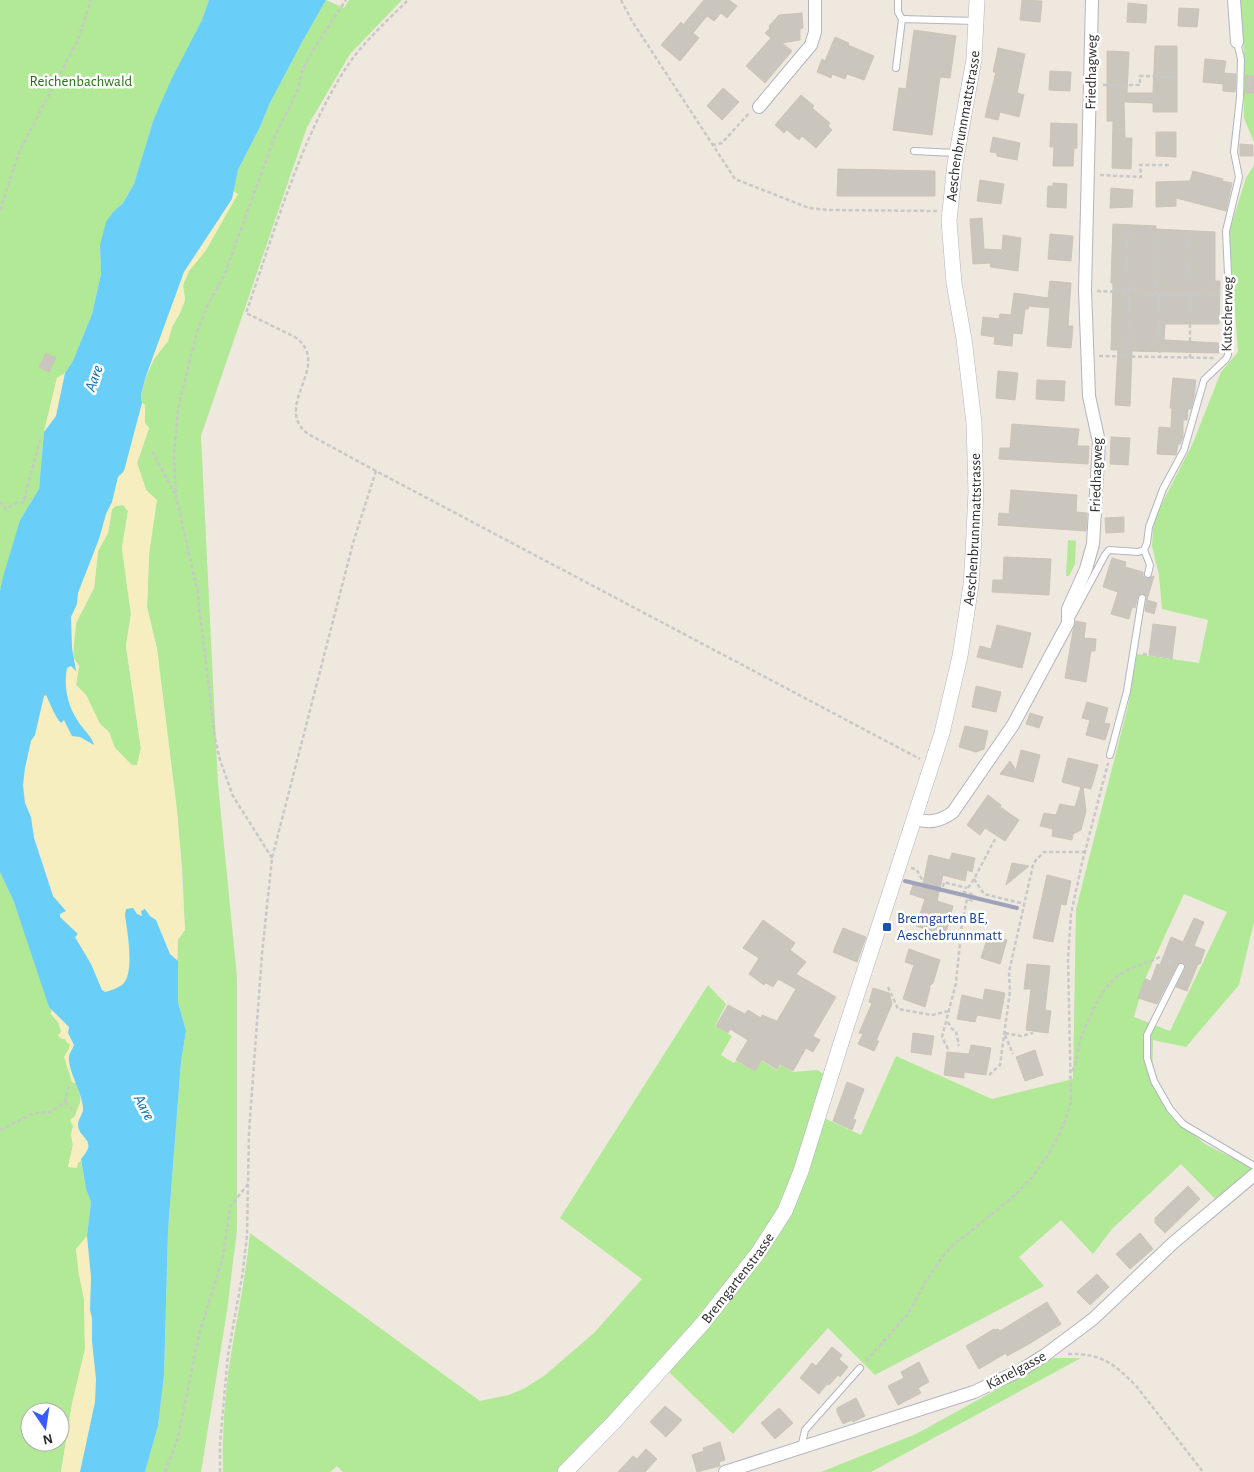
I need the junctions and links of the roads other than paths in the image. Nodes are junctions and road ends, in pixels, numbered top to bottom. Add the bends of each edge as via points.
1 (815, 0) edge
2 (898, 0) edge
3 (977, 0) edge
4 (1092, 0) edge
5 (1234, 0) edge
6 (902, 19) junction
7 (976, 21) junction
8 (1237, 42) joint
9 (896, 68) dead end
10 (759, 107) road end
11 (914, 152) dead end
12 (957, 153) junction
13 (1144, 550) junction
14 (1148, 574) dead end
15 (1142, 598) dead end
16 (1068, 623) junction
17 (1110, 755) road end
18 (914, 819) junction
19 (1181, 967) road end
20 (841, 1043) joint
21 (1254, 1166) edge
22 (1254, 1176) edge
23 (860, 1368) road end
24 (801, 1448) junction
25 (566, 1472) edge
26 (725, 1472) edge

1 - 10 street via 815,32 811,45
2 - 6 lane
3 - 7 street, Aeschenbrunnmattstrasse
4 - 16 street, Friedhagweg via 1085,290 1089,396 1099,442 1093,544 1068,609
5 - 8 street, Kutscherweg
6 - 7 lane
6 - 9 lane
7 - 12 street, Aeschenbrunnmattstrasse via 974,59
8 - 13 lane, Kutscherweg via 1241,59 1240,97 1234,152 1239,177 1226,231 1228,355 1204,380 1184,450 1163,489
11 - 12 lane
12 - 18 street, Aeschenbrunnmattstrasse via 950,211 954,283 976,449 974,554 952,692
13 - 14 lane via 1150,565
13 - 16 lane via 1109,550
15 - 17 lane via 1127,690
16 - 18 street, Friedhagweg via 1013,725 953,812 934,822
18 - 20 street, Aeschenbrunnmattstrasse
19 - 21 lane via 1147,1035 1147,1058 1154,1081 1170,1109 1184,1124
20 - 25 street, Bremgartenstrasse via 801,1171 785,1210 758,1253 703,1323
22 - 24 street, Känelgasse via 1173,1243 1093,1319 1021,1370 974,1392
23 - 24 lane via 805,1430
24 - 26 street, Känelgasse

